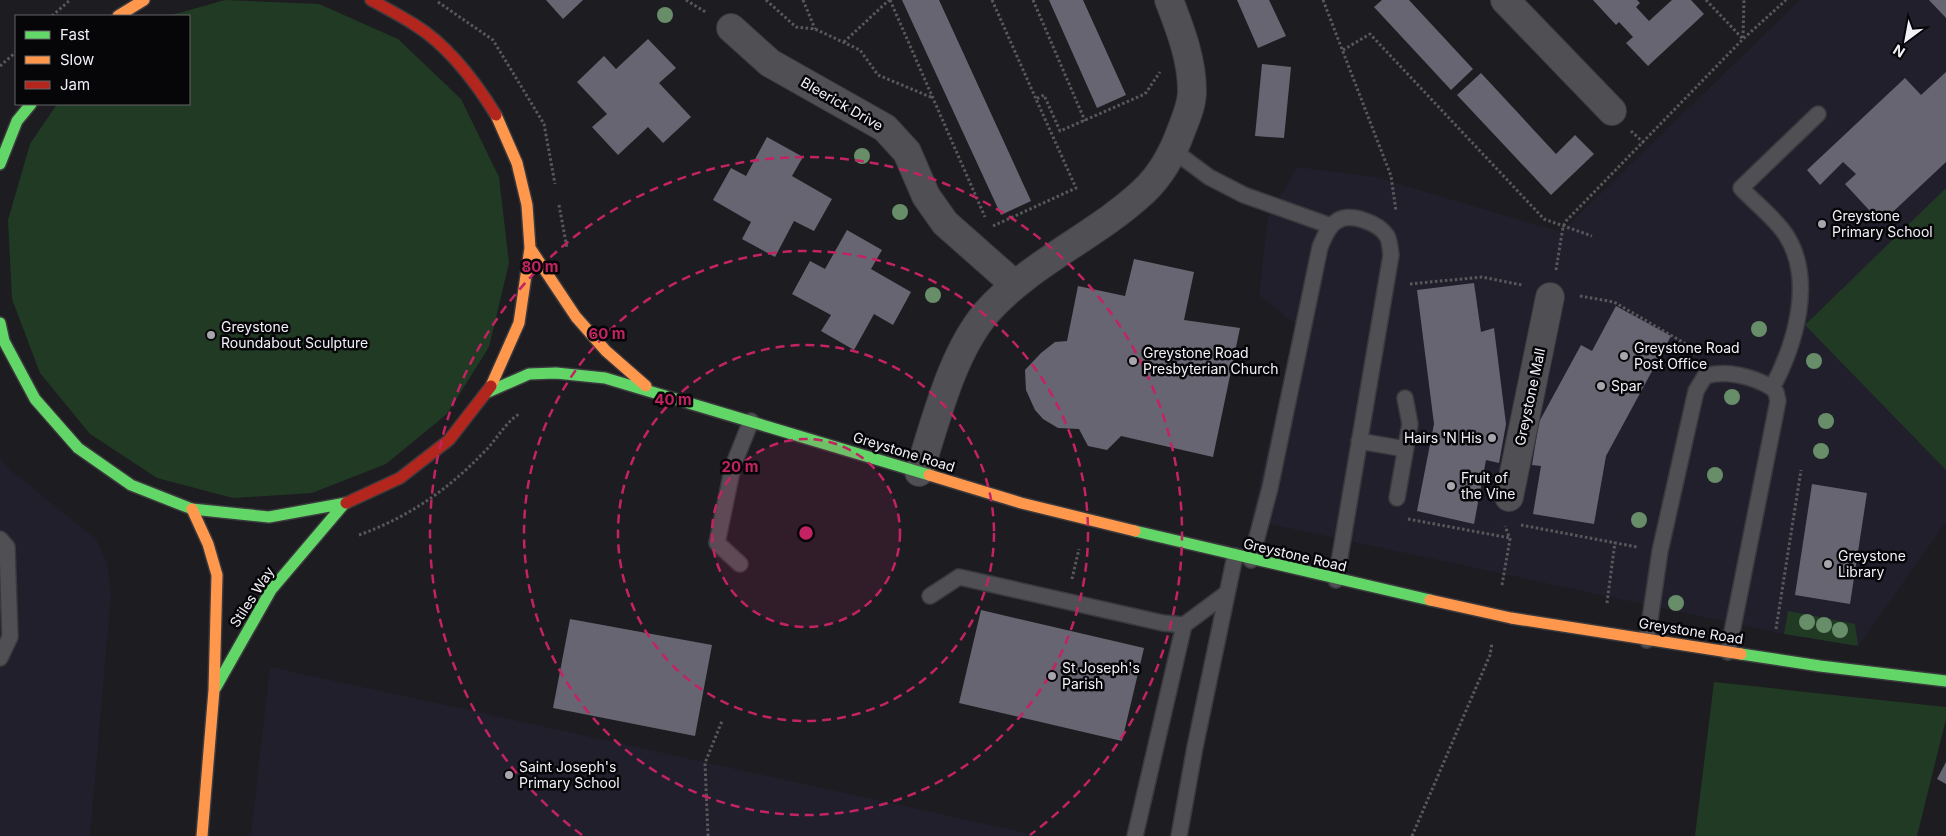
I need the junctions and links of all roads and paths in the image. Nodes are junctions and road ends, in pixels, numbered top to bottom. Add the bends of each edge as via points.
1 (70, 0) edge
2 (144, 0) edge
3 (436, 0) edge
4 (766, 0) edge
5 (803, 0) edge
6 (890, 0) edge
7 (992, 0) edge
8 (1033, 0) edge
9 (1169, 0) edge
10 (1323, 0) edge
11 (1505, 0) edge
12 (1706, 0) edge
13 (1744, 0) edge
14 (1786, 0) edge
15 (376, 1) edge
16 (53, 15) edge
17 (120, 15) edge
18 (731, 28) dead end
19 (815, 29) junction
20 (1743, 39) junction
21 (844, 43) junction
22 (1185, 43) junction
23 (1343, 50) junction
24 (15, 53) edge
25 (0, 66) edge
26 (933, 98) junction
27 (1036, 99) junction
28 (30, 105) edge
29 (1612, 111) dead end
30 (1818, 114) dead end
31 (1085, 121) junction
32 (0, 122) edge
33 (16, 124) junction
34 (1174, 151) junction
35 (0, 164) edge
36 (556, 187) dead end
37 (558, 196) dead end
38 (1331, 226) junction
39 (1563, 227) junction
40 (990, 228) junction
41 (996, 234) dead end
42 (1592, 236) dead end
43 (1390, 247) junction
44 (530, 248) junction
45 (569, 254) dead end
46 (1014, 284) junction
47 (1550, 297) joint
48 (0, 323) edge
49 (1772, 388) junction
50 (651, 391) junction
51 (488, 392) junction
52 (1405, 398) dead end
53 (520, 413) dead end
54 (751, 421) junction
55 (1359, 441) junction
56 (1405, 449) junction
57 (1801, 470) dead end
58 (919, 472) junction
59 (1397, 498) dead end
60 (344, 504) junction
61 (192, 509) junction
62 (1506, 509) joint
63 (1403, 518) dead end
64 (1086, 519) junction
65 (350, 538) dead end
66 (0, 539) edge
67 (1615, 542) junction
68 (1660, 551) junction
69 (1235, 556) junction
70 (1251, 560) junction
71 (740, 564) dead end
72 (1336, 580) junction
73 (1502, 581) dead end
74 (1228, 593) junction
75 (930, 596) dead end
76 (1067, 602) junction
77 (1497, 615) junction
78 (1184, 625) junction
79 (1776, 630) dead end
80 (1602, 633) junction
81 (1647, 640) junction
82 (1728, 652) junction
83 (0, 658) edge
84 (1946, 681) edge
85 (214, 690) junction
86 (722, 721) dead end
87 (202, 836) edge
88 (708, 836) edge
89 (1135, 836) edge
90 (1179, 836) edge
91 (1412, 836) edge

1 - 16 path
2 - 17 main road
3 - 36 path via 493,40 544,124
4 - 19 path via 796,28
5 - 19 path
6 - 21 path
6 - 26 path
7 - 27 path
8 - 31 path
9 - 22 street
10 - 23 path
11 - 29 street
12 - 20 path
13 - 20 path
14 - 20 path
15 - 44 main road via 417,26 450,54 478,86 501,123 517,163 527,205
18 - 46 street, Bleerick Drive via 770,63 885,128 907,152 926,196 945,223
19 - 21 path
20 - 39 path
21 - 26 path via 860,50 878,75
22 - 31 path via 1164,65 1145,94
22 - 34 street via 1191,104
23 - 39 path via 1370,34 1544,219
23 - 43 path via 1391,176 1399,233
24 - 25 path
26 - 40 path
27 - 31 path via 1044,95 1060,131
27 - 40 path via 1076,188
28 - 33 main road
30 - 49 lane via 1741,188 1786,235 1800,279 1796,329 1785,364
32 - 33 main road
33 - 35 main road
34 - 38 lane via 1209,177 1244,195
34 - 46 street via 1145,190
37 - 45 path
38 - 43 lane via 1343,218 1364,221 1378,227 1387,236
38 - 70 lane via 1317,259 1274,470
39 - 42 path
39 - 47 path
40 - 41 path
43 - 55 lane via 1390,265
44 - 50 main road, Greystone Road via 576,317 606,351
44 - 51 main road via 519,323
46 - 58 street via 986,314 964,346
47 - 62 street, Greystone Mall
48 - 61 main road via 4,341 34,399 78,448 131,485
49 - 68 lane via 1738,375 1714,373 1700,382
49 - 82 lane via 1778,401 1777,412
50 - 51 main road, Greystone Road via 605,378 556,373 529,374
50 - 54 main road, Greystone Road
51 - 60 main road via 449,440 400,478
52 - 56 lane via 1410,424
53 - 65 path via 452,483 409,513
54 - 58 main road, Greystone Road
54 - 71 lane via 733,466 717,543
55 - 56 lane
55 - 72 lane
56 - 59 lane
57 - 79 path
58 - 64 main road, Greystone Road
60 - 61 main road via 269,517
60 - 85 main road, Stiles Way via 272,590
61 - 85 main road, Stiles Way via 208,544 217,575
62 - 67 path
63 - 73 path via 1510,540
64 - 69 main road, Greystone Road
64 - 76 path
66 - 83 lane via 7,547 10,637
67 - 68 path
67 - 80 path
68 - 81 lane
69 - 70 main road, Greystone Road
69 - 74 lane
70 - 72 main road, Greystone Road
72 - 77 main road, Greystone Road
74 - 78 lane
74 - 90 lane
75 - 76 lane via 959,577
76 - 78 lane
77 - 80 main road, Greystone Road
77 - 91 path via 1490,655
78 - 89 lane
80 - 81 main road, Greystone Road
81 - 82 main road, Greystone Road
82 - 84 main road, Greystone Road
85 - 87 main road, Stiles Way
86 - 88 path via 705,763

